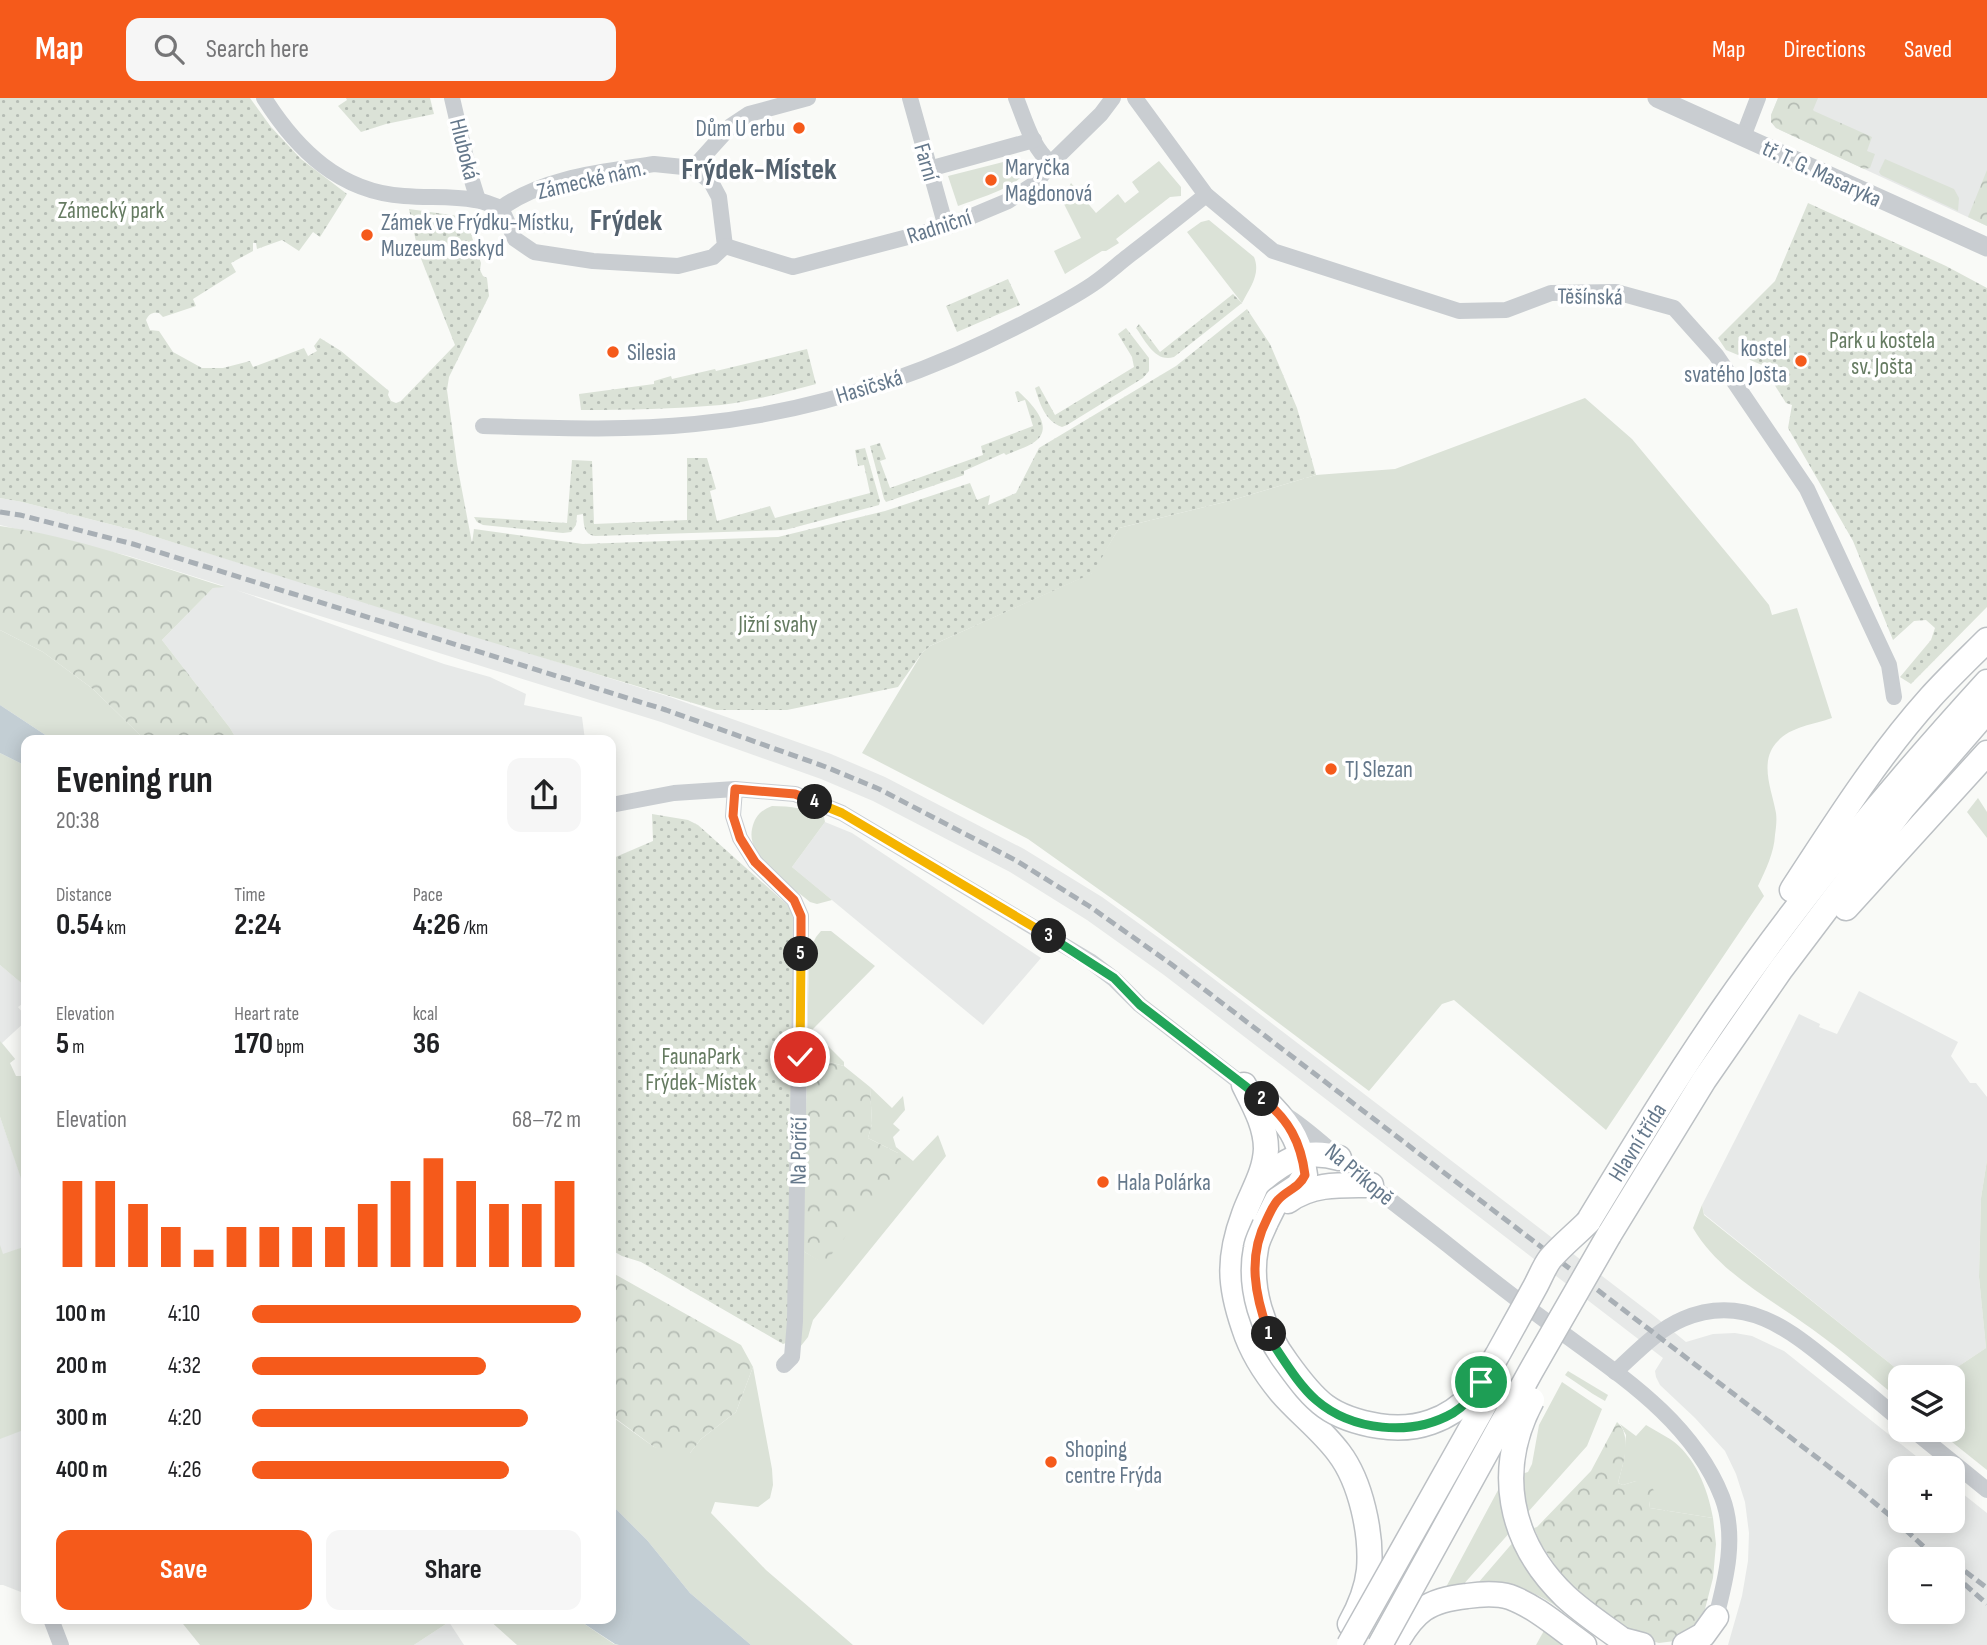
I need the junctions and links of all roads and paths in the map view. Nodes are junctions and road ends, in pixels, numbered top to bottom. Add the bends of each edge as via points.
1 (264, 98) edge
2 (452, 98) edge
3 (808, 98) edge
4 (910, 98) edge
5 (1016, 98) edge
6 (1113, 98) edge
7 (1135, 98) edge
8 (1657, 98) edge
9 (1758, 98) edge
10 (772, 102) edge
11 (1743, 137) junction
12 (1034, 140) junction
13 (1051, 163) junction
14 (693, 168) junction
15 (929, 169) junction
16 (1206, 195) junction
17 (478, 200) junction
18 (501, 208) junction
19 (946, 227) junction
20 (725, 246) junction
21 (1987, 247) edge
22 (483, 426) dead end
23 (1987, 640) edge
24 (1987, 682) edge
25 (1894, 697) dead end
26 (1987, 711) edge
27 (1987, 753) edge
28 (735, 789) junction
29 (616, 804) edge
30 (1796, 897) junction
31 (1827, 920) junction
32 (1694, 1074) junction
33 (1244, 1085) junction
34 (1271, 1106) junction
35 (1303, 1155) junction
36 (1339, 1158) junction
37 (1259, 1182) junction
38 (1371, 1185) junction
39 (1280, 1203) junction
40 (1599, 1228) junction
41 (784, 1365) dead end
42 (1615, 1372) junction
43 (1888, 1410) edge
44 (1928, 1442) edge
45 (1987, 1490) edge
46 (1716, 1617) junction
47 (53, 1624) edge
48 (1629, 1642) edge
49 (61, 1645) edge
50 (1339, 1645) edge
51 (1349, 1645) edge
52 (1380, 1645) edge
53 (1395, 1645) edge
54 (1584, 1645) edge
55 (1685, 1645) edge
56 (1706, 1645) edge
57 (1712, 1645) edge

1 - 17 street via 279,122 316,161 354,186 401,196
2 - 17 street, Hluboká
3 - 10 street
4 - 15 street, Farní
5 - 12 street
6 - 13 street, Radniční
7 - 16 street, Těšínská
8 - 11 street, tř. T. G. Masaryka
9 - 11 street
10 - 14 street via 731,126
11 - 21 street, tř. T. G. Masaryka
12 - 13 street
12 - 15 street
13 - 19 street, Radniční via 1036,183 1008,201
14 - 18 street, Zámecké nám. via 654,164 569,179 530,191
14 - 20 street via 719,197
15 - 19 street, Farní
16 - 22 street, Hasičská via 1094,284 972,348 870,388 799,407 694,424
16 - 25 street, Těšínská via 1273,251 1459,311 1506,310 1551,293 1616,292 1674,308 1716,355 1807,489 1889,665
17 - 18 street
18 - 20 street via 514,239 534,252 678,266 713,257
19 - 20 street, Radniční via 793,267
23 - 30 main road via 1901,733 1845,810
24 - 30 main road
26 - 31 main road via 1902,809
27 - 31 main road
28 - 29 street, Na Příkopě via 674,793
28 - 33 street, Na Příkopě via 795,794 842,813 1090,961
28 - 41 street, Na Poříčí via 733,816 740,838 755,862 794,900 801,916 795,1321 792,1357
30 - 32 main road via 1735,964 1708,1005
31 - 32 main road via 1749,1035
32 - 40 main road, Hlavní třída
33 - 34 street, Na Příkopě
33 - 37 main road via 1265,1134
34 - 35 main road via 1289,1127
34 - 36 street, Na Příkopě via 1307,1129
35 - 36 main road
35 - 37 main road via 1278,1166
35 - 39 main road via 1305,1175
36 - 38 street, Na Příkopě
37 - 50 main road via 1232,1254 1233,1289 1244,1330 1281,1392 1341,1455 1366,1519 1369,1573 1359,1609
38 - 39 main road via 1320,1187
38 - 42 street, Na Příkopě
39 - 40 main road, bridge via 1256,1247 1254,1277 1259,1308 1273,1344 1307,1391 1329,1409 1353,1420 1403,1428 1438,1420 1468,1400 1550,1259
40 - 48 main road, bridge via 1592,1289 1517,1433 1510,1485 1521,1533 1543,1571 1576,1605
40 - 51 main road, Hlavní třída, bridge
40 - 52 main road, bridge via 1518,1395
42 - 43 street via 1656,1335 1681,1320 1705,1312 1744,1312 1792,1332
42 - 46 street, Na Příkopě via 1677,1426 1721,1496 1729,1535 1727,1571
44 - 45 street
46 - 55 main road via 1703,1635
46 - 56 main road
46 - 57 main road
47 - 49 street
53 - 54 main road via 1411,1619 1427,1606 1484,1594 1518,1601

